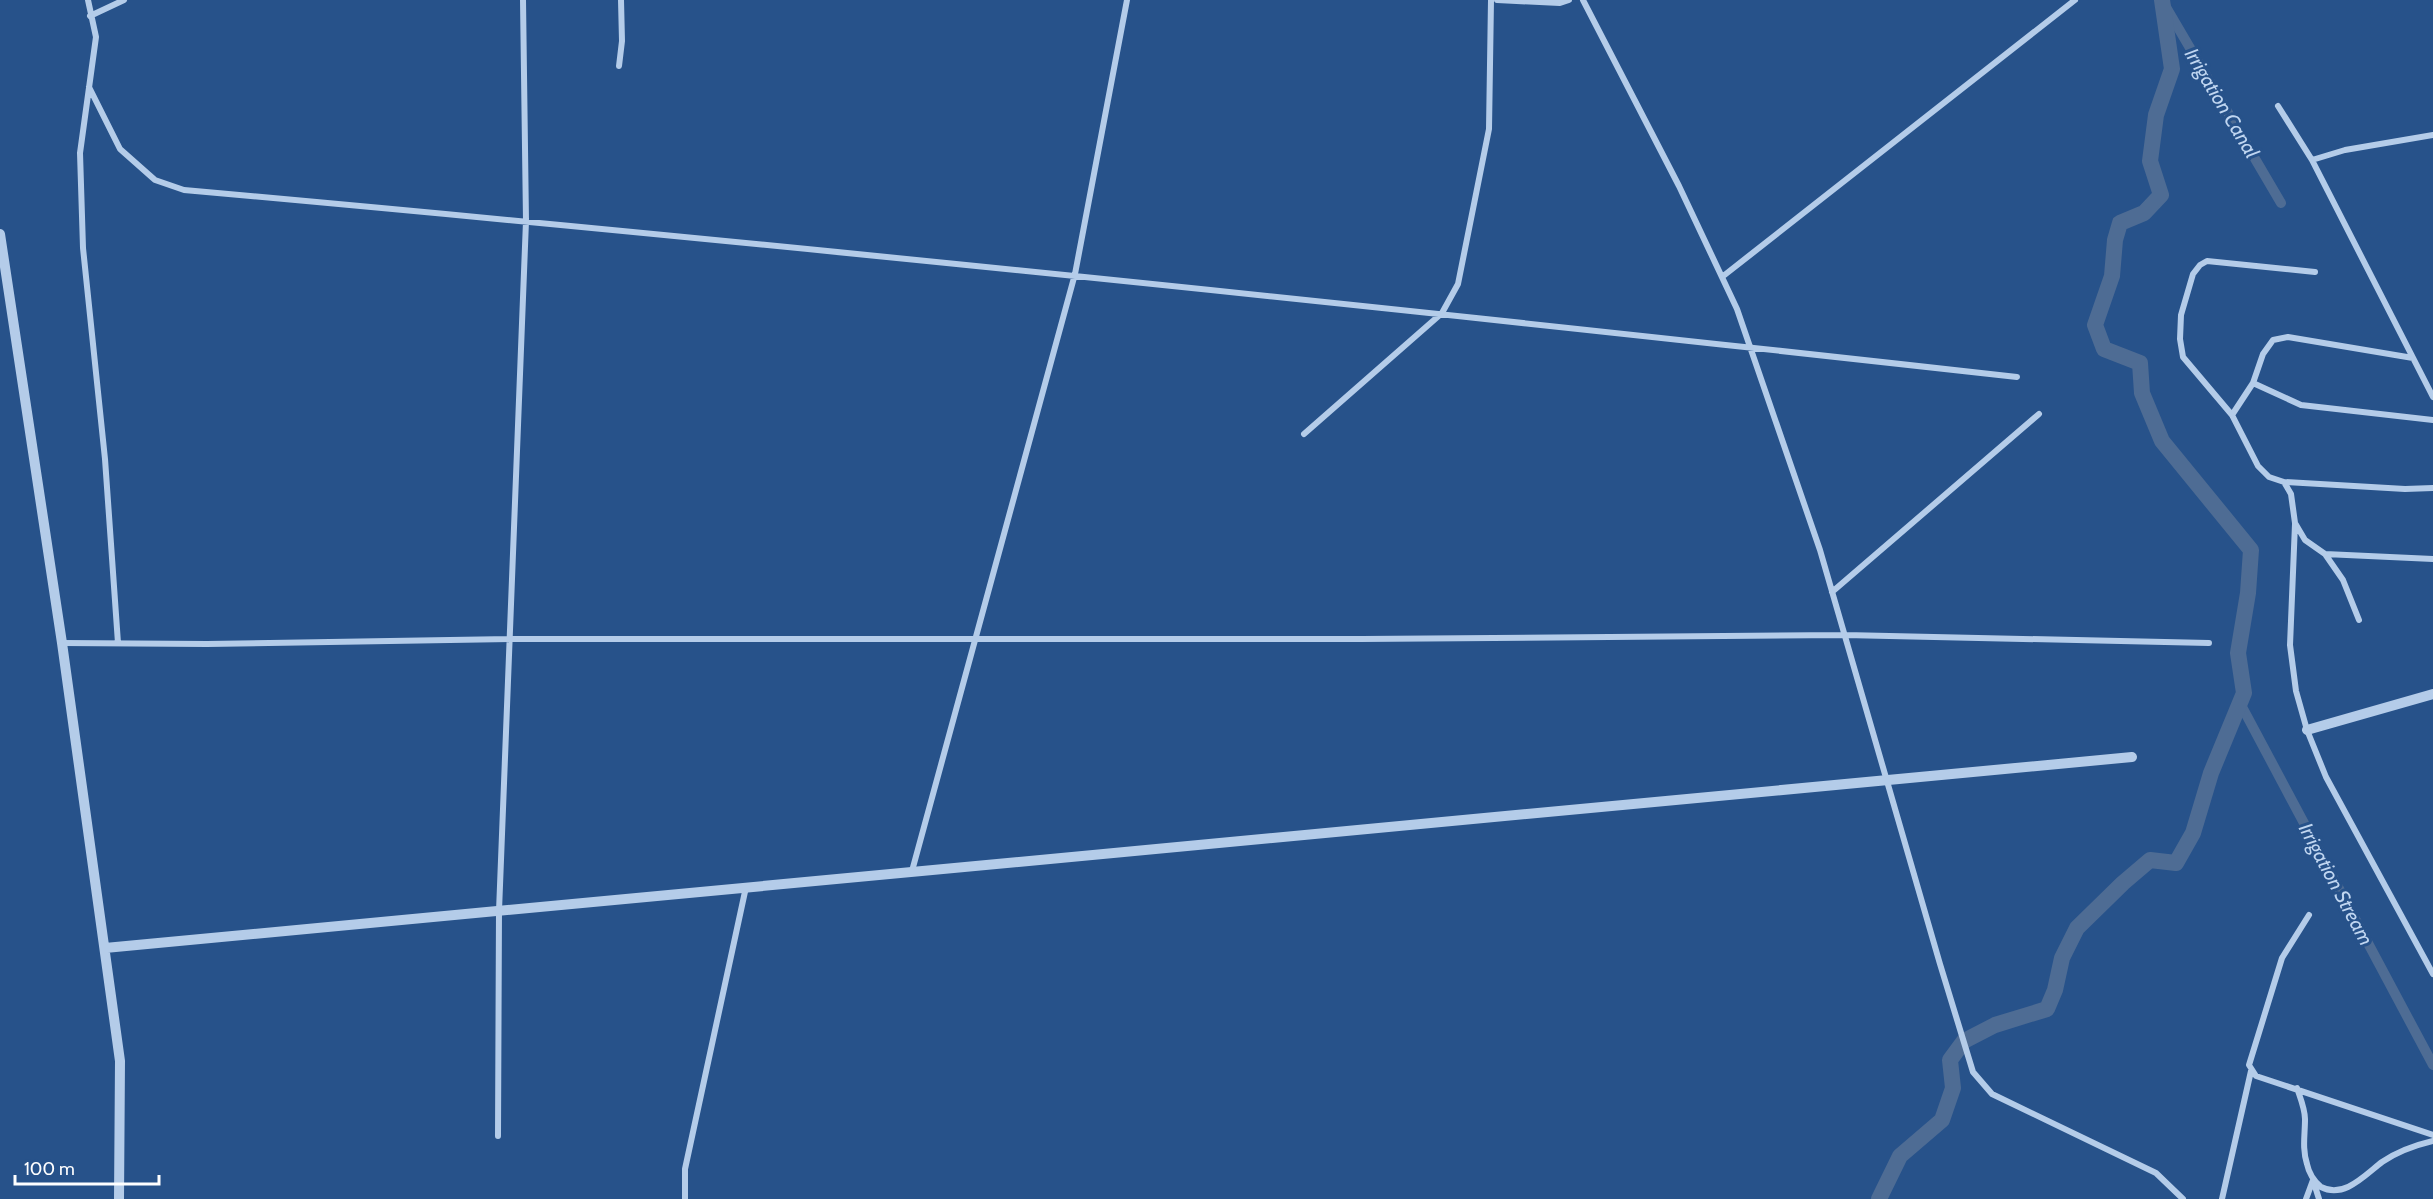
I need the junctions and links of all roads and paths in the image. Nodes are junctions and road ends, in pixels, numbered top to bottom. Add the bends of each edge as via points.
1 (88, 0) edge
2 (124, 0) edge
3 (523, 0) edge
4 (621, 0) edge
5 (1127, 0) edge
6 (1491, 0) edge
7 (1497, 0) edge
8 (1569, 0) edge
9 (1583, 0) edge
10 (2075, 0) edge
11 (90, 16) junction
12 (619, 66) dead end
13 (89, 87) junction
14 (2278, 106) dead end
15 (2433, 135) edge
16 (2312, 160) junction
17 (526, 221) junction
18 (0, 234) edge
19 (2315, 272) dead end
20 (1075, 274) junction
21 (1722, 277) junction
22 (1442, 313) junction
23 (1750, 347) junction
24 (2413, 358) junction
25 (2017, 377) dead end
26 (2253, 383) junction
27 (2433, 397) edge
28 (2039, 414) dead end
29 (2232, 415) junction
30 (2433, 420) edge
31 (1304, 434) dead end
32 (2284, 482) junction
33 (2433, 488) edge
34 (2295, 523) junction
35 (2325, 554) junction
36 (2433, 559) edge
37 (1833, 592) junction
38 (2359, 620) dead end
39 (1845, 636) junction
40 (510, 639) junction
41 (977, 639) junction
42 (62, 642) junction
43 (118, 643) junction
44 (2209, 643) dead end
45 (2433, 694) edge
46 (2307, 730) junction
47 (2132, 757) dead end
48 (1886, 780) junction
49 (912, 872) junction
50 (746, 887) junction
51 (498, 910) junction
52 (2309, 915) dead end
53 (105, 948) junction
54 (2433, 974) edge
55 (2251, 1071) junction
56 (2297, 1088) junction
57 (2433, 1135) edge
58 (498, 1136) dead end
59 (2433, 1141) edge
60 (2313, 1180) junction
61 (120, 1199) edge
62 (685, 1199) edge
63 (2183, 1199) edge
64 (2222, 1199) edge
65 (2306, 1199) edge
66 (2319, 1199) edge

1 - 11 street
2 - 11 street
3 - 17 street
4 - 12 street
5 - 20 street
6 - 22 street via 1490,129 1458,284
7 - 8 street
9 - 21 street
10 - 21 street
11 - 13 street via 96,37
13 - 17 street via 120,149 155,180 184,190
13 - 43 street via 80,153 83,248 105,459
14 - 16 street
15 - 16 street via 2345,150
16 - 24 street
17 - 20 street
17 - 40 street
18 - 42 street
19 - 29 street via 2207,261 2193,274 2181,315 2183,357
20 - 22 street
20 - 41 street
21 - 23 street
22 - 23 street
22 - 31 street
23 - 25 street
23 - 37 street
24 - 26 street via 2288,337 2273,340 2263,354
24 - 27 street
26 - 29 street
26 - 30 street via 2301,405
28 - 37 street
29 - 32 street via 2258,466 2269,477
32 - 33 street
32 - 34 street
34 - 35 street via 2305,540
34 - 46 street via 2290,645 2296,691
35 - 36 street
35 - 38 street via 2343,580
37 - 39 street
39 - 41 street
39 - 44 street
39 - 48 street
40 - 41 street
40 - 43 street
40 - 51 street
41 - 49 street
42 - 43 street
42 - 53 street
45 - 46 street
46 - 54 street via 2326,777
47 - 48 street
48 - 49 street
48 - 63 street via 1973,1072 1992,1094 2156,1173
49 - 50 street
50 - 51 street
50 - 62 street via 686,1169
51 - 53 street
51 - 58 street
52 - 55 street via 2282,958 2249,1065
53 - 61 street via 120,1061
55 - 56 street
55 - 64 street
56 - 57 street
56 - 60 street via 2305,1117 2302,1143
59 - 60 street via 2384,1161 2345,1193 2325,1190
60 - 65 street
60 - 66 street

